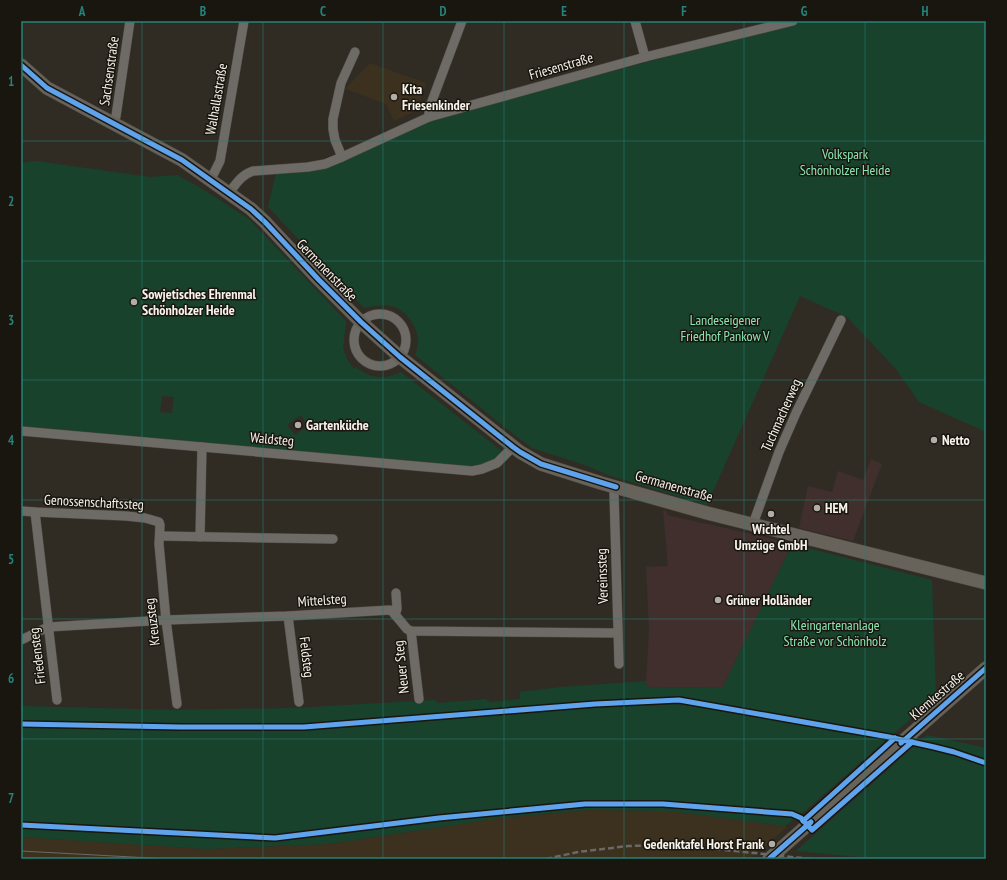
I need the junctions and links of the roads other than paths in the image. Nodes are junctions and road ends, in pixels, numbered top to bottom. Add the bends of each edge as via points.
1 (130, 21) edge
2 (244, 21) edge
3 (462, 21) edge
4 (635, 21) edge
5 (793, 21) edge
6 (355, 52) dead end
7 (645, 57) junction
8 (21, 66) edge
9 (429, 117) junction
10 (113, 124) junction
11 (342, 157) junction
12 (209, 179) junction
13 (229, 193) junction
14 (841, 320) dead end
15 (361, 322) junction
16 (400, 357) junction
17 (21, 431) edge
18 (202, 447) junction
19 (512, 448) junction
20 (616, 487) junction
21 (21, 511) edge
22 (35, 512) junction
23 (753, 524) junction
24 (160, 536) junction
25 (200, 537) junction
26 (333, 539) dead end
27 (986, 583) edge
28 (396, 593) dead end
29 (395, 614) junction
30 (288, 616) junction
31 (166, 620) junction
32 (48, 627) junction
33 (411, 632) junction
34 (618, 634) junction
35 (21, 640) edge
36 (619, 664) dead end
37 (986, 668) edge
38 (419, 699) dead end
39 (57, 700) dead end
40 (299, 702) dead end
41 (177, 704) dead end
42 (769, 859) edge

1 - 10 street, Sachsenstraße
2 - 12 street, Walhallastraße via 220,161
3 - 9 street via 428,109
4 - 7 street
5 - 7 street, Friesenstraße
6 - 11 street via 341,83 333,119 332,129
7 - 9 street, Friesenstraße
8 - 10 main road, Germanenstraße via 48,88
9 - 11 street, Friesenstraße
10 - 12 main road, Germanenstraße via 182,160
11 - 13 street, Friesenstraße via 308,167 253,171 241,177
12 - 13 main road, Germanenstraße
13 - 15 main road, Germanenstraße via 265,222
14 - 23 street, Tuchmacherweg via 779,452
15 - 16 main road, Germanenstraße
15 - 16 street via 380,314 394,318 404,330 406,337 404,351
15 - 16 street via 354,339 359,357 380,367 387,366
16 - 19 main road, Germanenstraße
17 - 18 street, Waldsteg
18 - 19 street, Waldsteg via 472,471 497,462
18 - 25 street
19 - 20 main road, Germanenstraße via 541,464
20 - 23 main road, Germanenstraße
20 - 34 street, Vereinssteg via 614,495
21 - 22 street, Genossenschaftssteg
22 - 24 street, Genossenschaftssteg via 145,518 159,522
22 - 32 street, Friedensteg
23 - 27 main road, Germanenstraße
24 - 25 street
24 - 31 street, Kreuzsteg
25 - 26 street
28 - 29 street
29 - 30 street, Mittelsteg via 390,610
29 - 33 street
30 - 31 street, Mittelsteg
30 - 40 street, Feldsteg
31 - 32 street, Mittelsteg
31 - 41 street, Kreuzsteg
32 - 35 street, Mittelsteg
32 - 39 street, Friedensteg
33 - 34 street
33 - 38 street, Neuer Steg
34 - 36 street, Vereinssteg
37 - 42 main road, Klemkestraße

